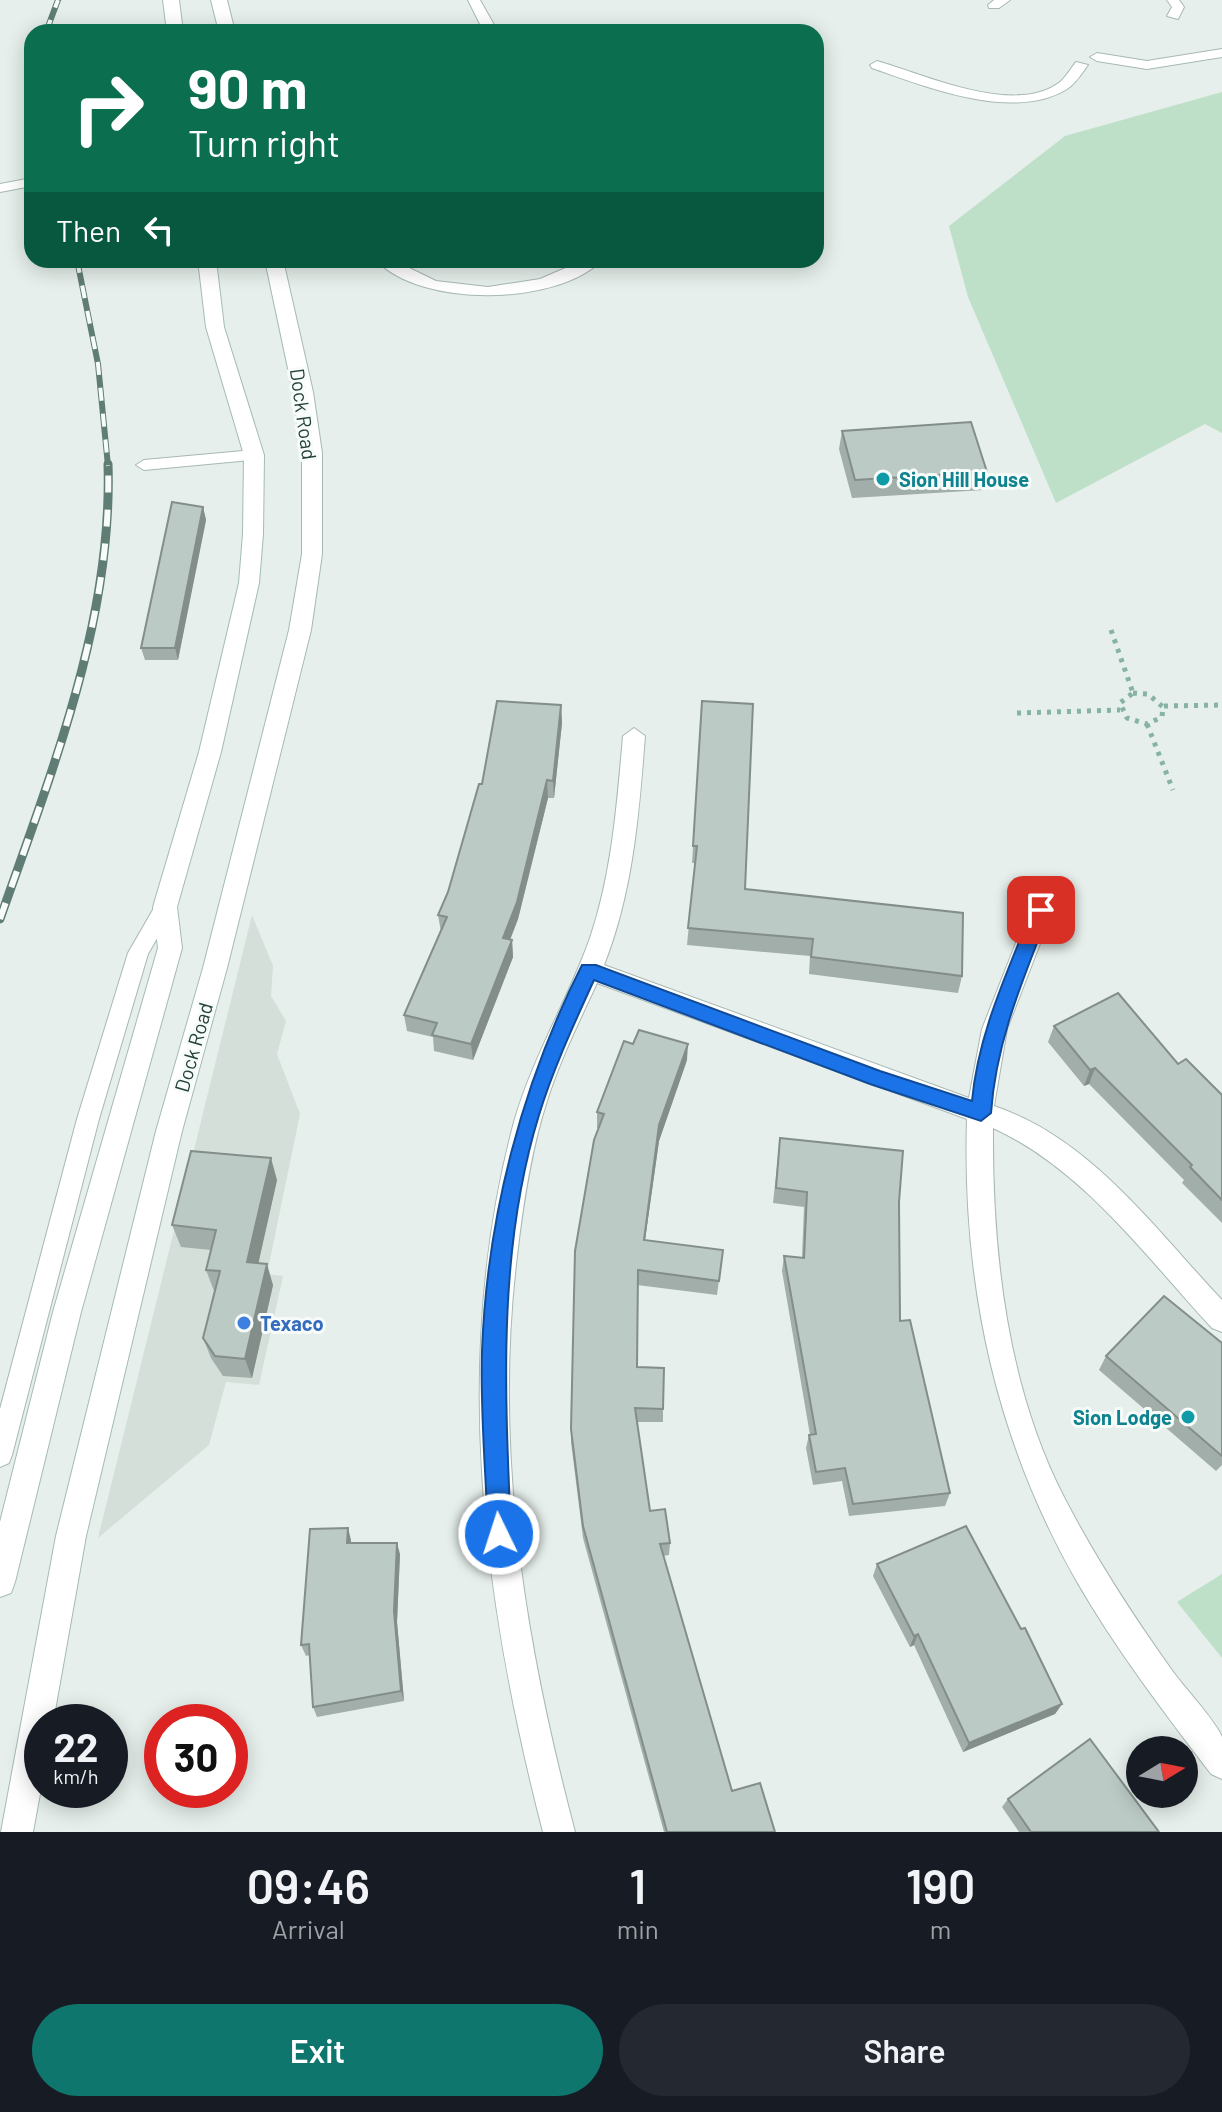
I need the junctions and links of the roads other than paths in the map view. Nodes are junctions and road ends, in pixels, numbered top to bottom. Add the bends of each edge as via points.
1 (171, 0) edge
2 (219, 0) edge
3 (474, 0) edge
4 (1173, 0) edge
5 (1173, 16) dead end
6 (174, 24) edge
7 (225, 24) edge
8 (487, 24) edge
9 (1222, 53) edge
10 (1097, 57) dead end
11 (877, 65) dead end
12 (1081, 65) dead end
13 (208, 268) edge
14 (276, 268) edge
15 (399, 268) edge
16 (579, 268) edge
17 (254, 455) junction
18 (144, 465) dead end
19 (634, 736) dead end
20 (165, 907) junction
21 (1041, 910) dead end
22 (589, 970) junction
23 (981, 1113) junction
24 (1222, 1319) edge
25 (0, 1455) edge
26 (0, 1582) edge
27 (1222, 1763) edge
28 (17, 1832) edge
29 (559, 1832) edge

1 - 6 main road
2 - 7 main road
3 - 8 lane
4 - 5 lane via 1178,7
9 - 10 lane via 1147,65
11 - 12 lane via 952,90 995,97 1058,90 1071,83
13 - 17 main road via 215,327
14 - 28 main road, Dock Road via 312,453 312,554 300,630 71,1536
15 - 16 lane via 428,283 486,291 531,286
17 - 18 lane
17 - 20 main road via 249,583 210,752
19 - 22 main road via 617,886
20 - 25 lane via 138,953 128,983
20 - 26 main road via 170,948 67,1312
21 - 23 main road via 995,1027
22 - 23 main road
22 - 29 main road via 528,1119 505,1233 493,1351 495,1471 508,1601
23 - 24 main road via 1044,1140 1084,1172
23 - 27 main road via 986,1271 1019,1427 1085,1573

